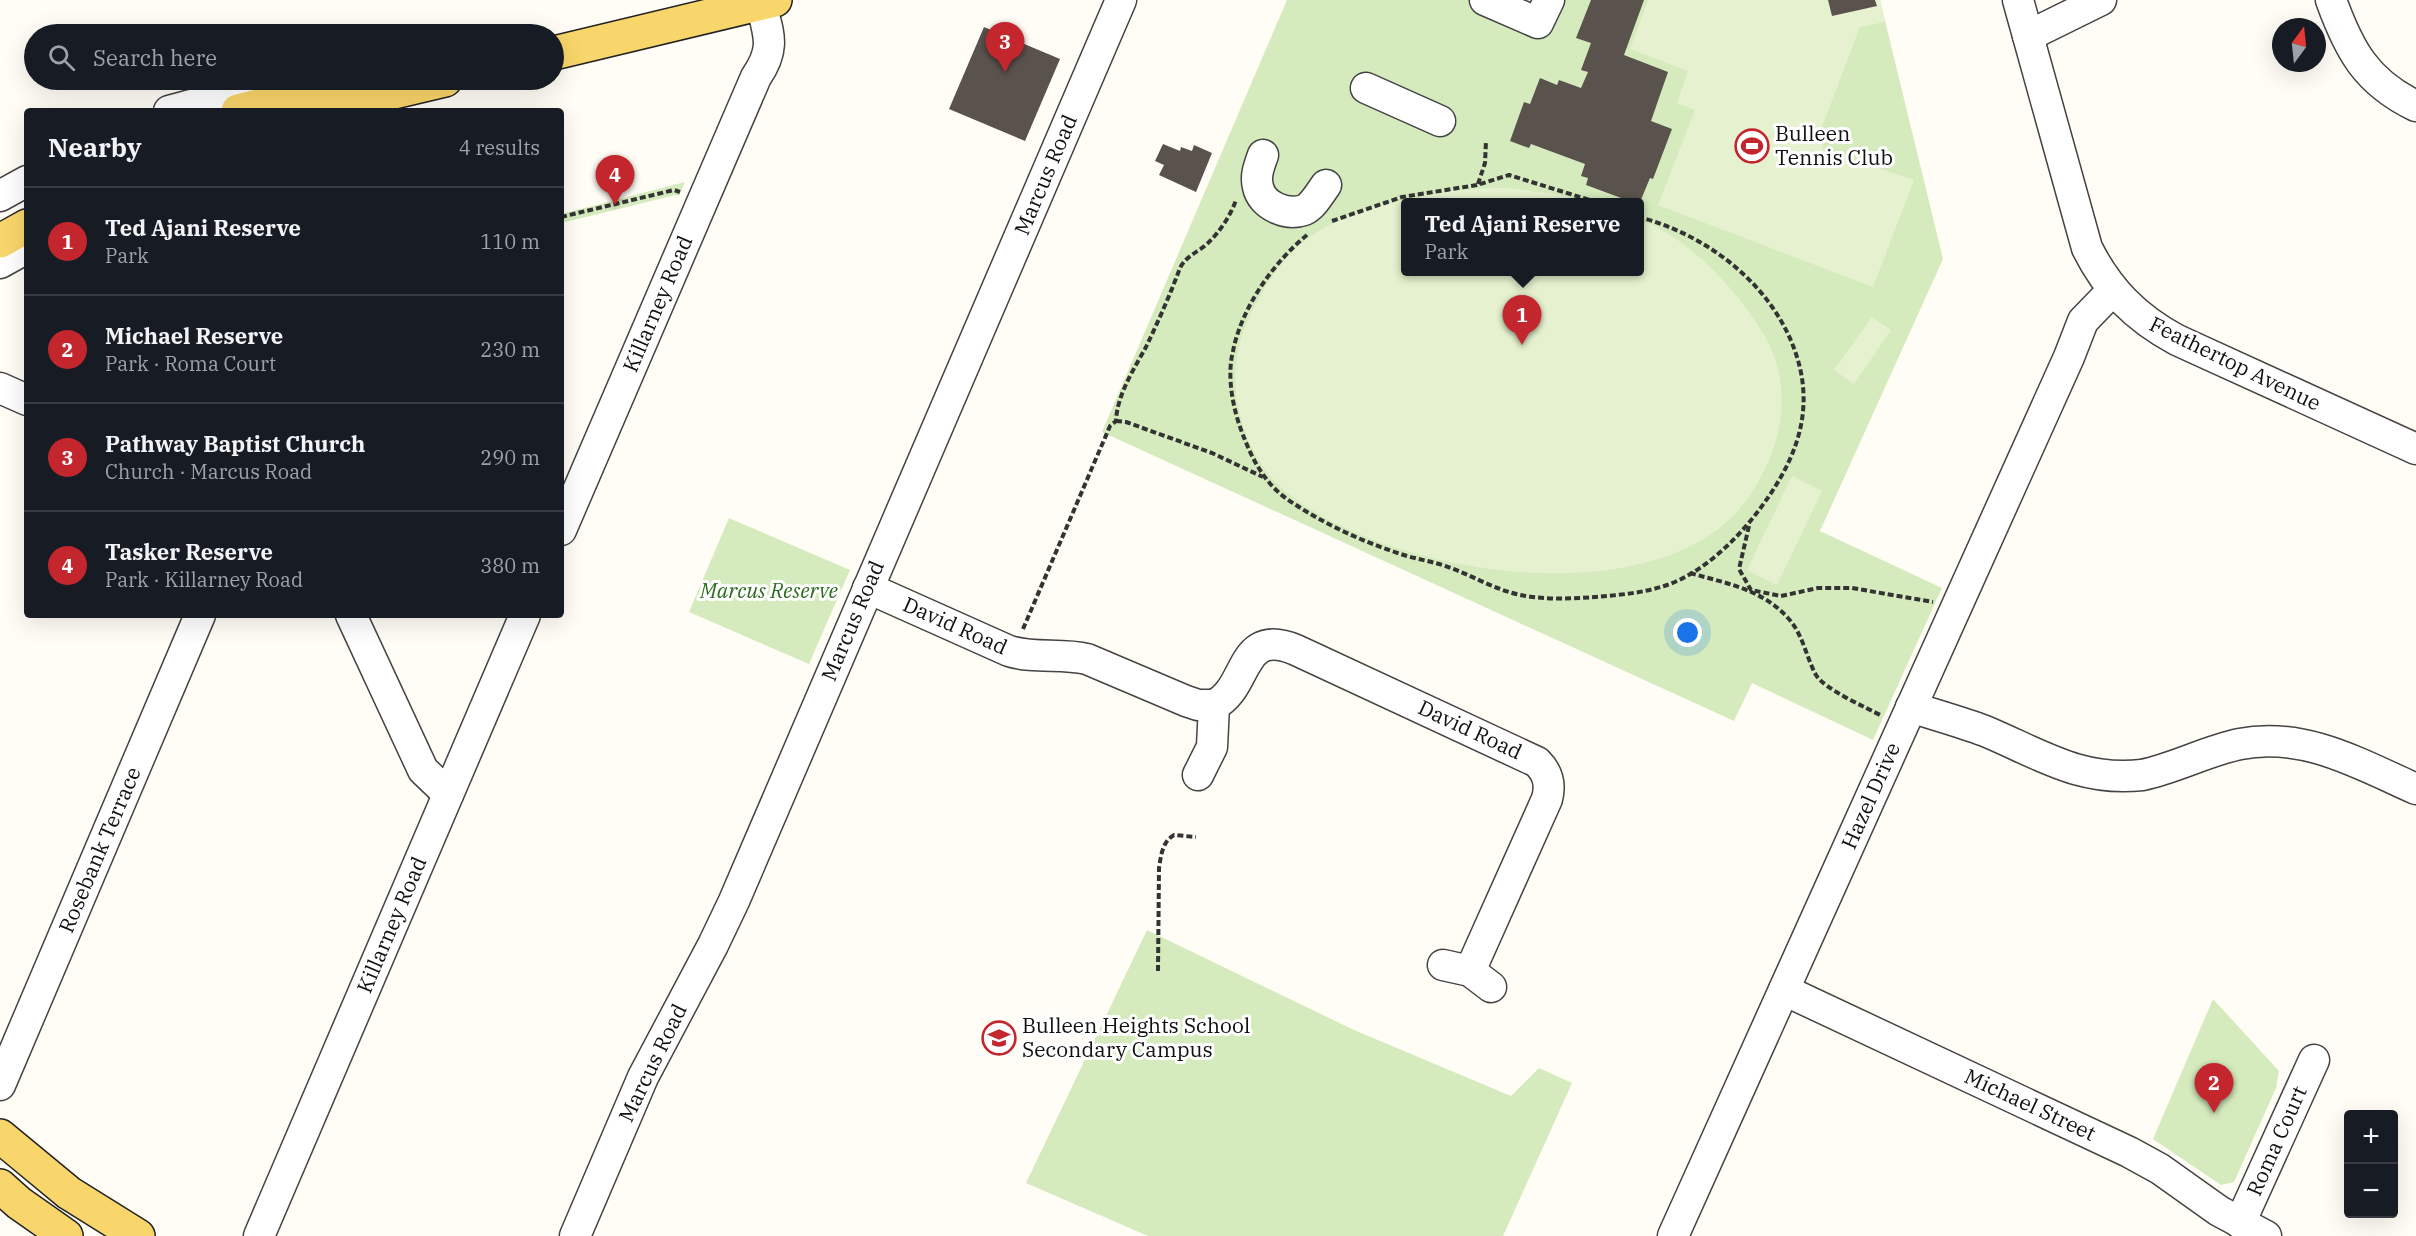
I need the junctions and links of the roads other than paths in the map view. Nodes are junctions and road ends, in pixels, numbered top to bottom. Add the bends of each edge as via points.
1 (688, 0) edge
2 (1121, 0) edge
3 (1485, 0) edge
4 (2331, 0) edge
5 (758, 2) edge
6 (2094, 2) edge
7 (1544, 12) edge
8 (2023, 17) edge
9 (564, 30) edge
10 (564, 50) edge
11 (1366, 88) dead end
12 (244, 90) edge
13 (278, 90) edge
14 (342, 90) edge
15 (391, 90) edge
16 (305, 106) edge
17 (2416, 106) edge
18 (180, 108) edge
19 (278, 108) edge
20 (1440, 121) dead end
21 (1263, 155) dead end
22 (24, 183) edge
23 (1326, 185) dead end
24 (0, 196) edge
25 (24, 205) edge
26 (0, 218) edge
27 (24, 228) edge
28 (0, 241) edge
29 (24, 250) edge
30 (0, 263) edge
31 (2118, 296) junction
32 (0, 388) edge
33 (24, 399) edge
34 (2416, 448) edge
35 (564, 523) edge
36 (868, 588) junction
37 (199, 618) edge
38 (352, 618) edge
39 (524, 618) edge
40 (1214, 705) junction
41 (1905, 705) junction
42 (411, 741) junction
43 (461, 763) junction
44 (1198, 775) dead end
45 (2416, 789) edge
46 (448, 794) junction
47 (1468, 974) dead end
48 (1784, 990) junction
49 (2314, 1060) dead end
50 (0, 1085) edge
51 (0, 1136) edge
52 (0, 1186) edge
53 (2240, 1223) junction
54 (66, 1236) edge
55 (138, 1236) edge
56 (259, 1236) edge
57 (574, 1236) edge
58 (1673, 1236) edge
59 (2266, 1236) edge

1 - 9 main road
2 - 36 street, Marcus Road
3 - 7 street
4 - 17 street via 2348,43 2367,70 2397,96
5 - 10 main road
5 - 35 street, Killarney Road via 770,46 765,64 756,77
6 - 8 street
8 - 31 street, Feathertop Avenue via 2081,230 2096,265
11 - 20 street
12 - 18 street
13 - 16 street
14 - 16 main road
15 - 16 main road
16 - 19 main road
21 - 23 street via 1257,171 1258,189 1276,208 1292,212 1306,209
22 - 24 street
25 - 26 main road
27 - 28 main road
29 - 30 street
31 - 34 street, Feathertop Avenue via 2147,322 2177,340
31 - 41 street, Hazel Drive via 2069,357
32 - 33 street
36 - 40 street, David Road via 1009,651 1033,656 1076,656 1186,701
36 - 57 street, Marcus Road via 724,922 644,1077
37 - 50 street, Rosebank Terrace
38 - 42 street
39 - 43 street, Killarney Road
40 - 44 street via 1212,747
40 - 47 street, David Road via 1229,694 1249,656 1265,647 1281,645 1537,762 1544,769 1547,799
41 - 45 street via 1984,731 2094,775 2127,777 2240,744 2291,743 2343,757
41 - 48 street, Hazel Drive
42 - 43 street
42 - 46 street via 423,770
43 - 46 street, Killarney Road
46 - 56 street, Killarney Road
48 - 53 street, Michael Street via 2144,1159
48 - 58 street, Hazel Drive
49 - 53 street, Roma Court
51 - 55 main road via 69,1193
52 - 54 main road
53 - 59 street, Michael Street

